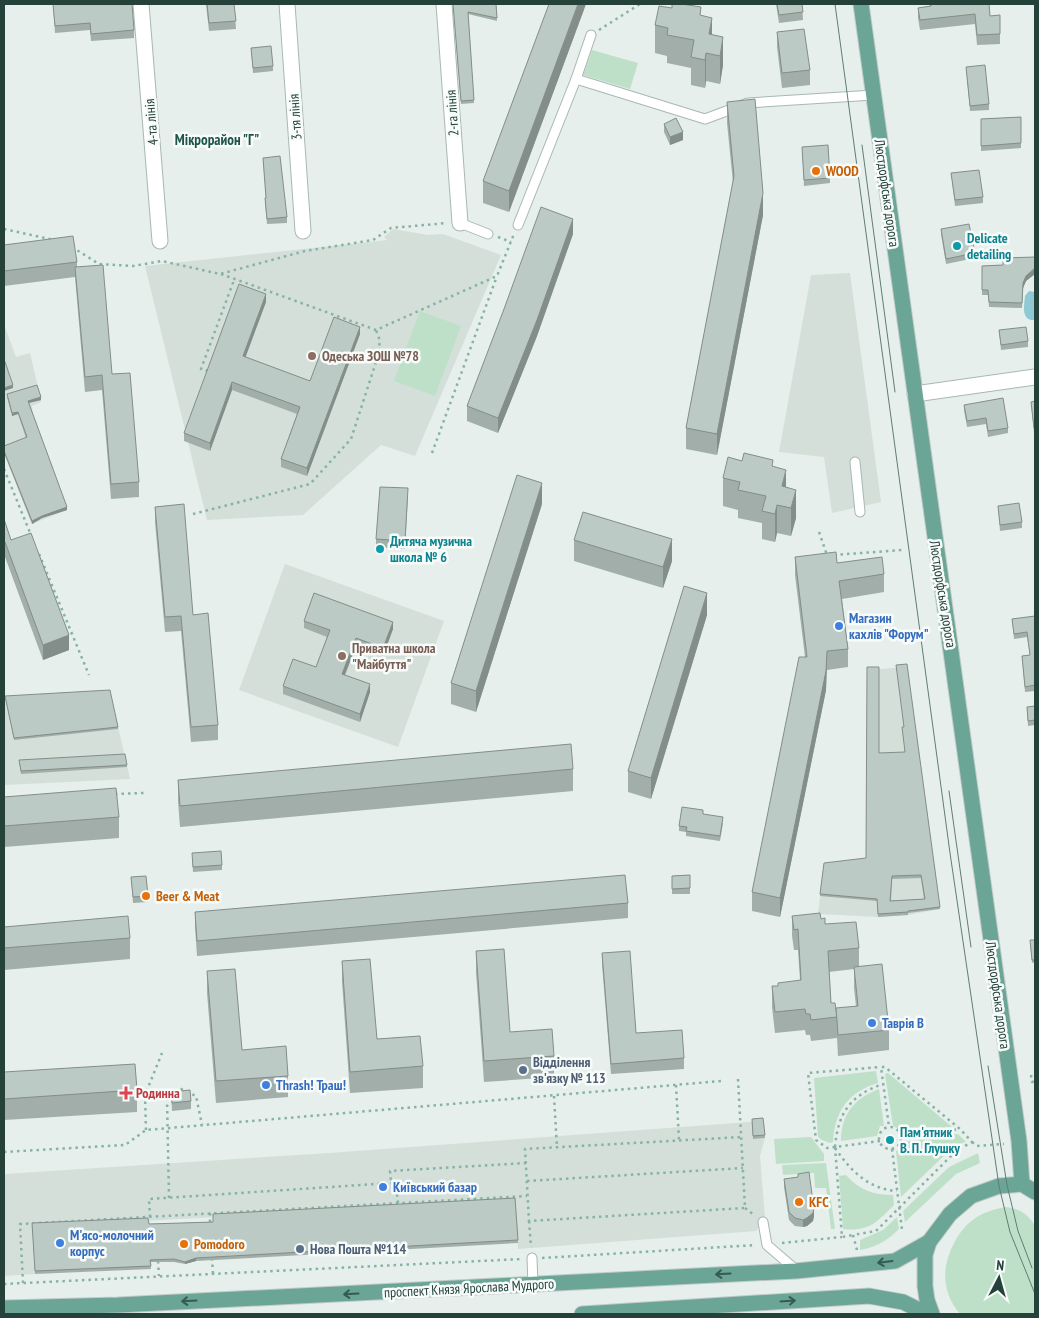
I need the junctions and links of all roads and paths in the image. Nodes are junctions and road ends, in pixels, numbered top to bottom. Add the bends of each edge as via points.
1 (141, 4) edge
2 (287, 4) edge
3 (444, 4) edge
4 (640, 4) edge
5 (861, 4) edge
6 (590, 35) joint
7 (576, 79) junction
8 (874, 95) junction
9 (460, 222) junction
10 (518, 225) joint
11 (4, 229) edge
12 (303, 231) dead end
13 (488, 234) dead end
14 (57, 240) edge
15 (160, 241) dead end
16 (66, 242) edge
17 (220, 274) junction
18 (497, 276) junction
19 (234, 280) junction
20 (376, 330) junction
21 (210, 372) edge
22 (1035, 377) edge
23 (915, 394) junction
24 (432, 453) dead end
25 (855, 462) dead end
26 (4, 469) edge
27 (860, 512) dead end
28 (193, 514) dead end
29 (820, 532) dead end
30 (33, 541) edge
31 (37, 550) edge
32 (902, 550) dead end
33 (89, 675) dead end
34 (144, 793) dead end
35 (114, 794) edge
36 (162, 1053) dead end
37 (881, 1067) junction
38 (1031, 1075) dead end
39 (738, 1079) dead end
40 (721, 1081) dead end
41 (1035, 1081) edge
42 (884, 1084) junction
43 (676, 1085) junction
44 (554, 1096) junction
45 (202, 1125) junction
46 (889, 1127) junction
47 (167, 1128) junction
48 (960, 1129) junction
49 (146, 1130) junction
50 (902, 1136) junction
51 (742, 1137) junction
52 (679, 1140) junction
53 (880, 1141) junction
54 (835, 1147) junction
55 (557, 1148) junction
56 (892, 1149) junction
57 (4, 1152) edge
58 (526, 1163) junction
59 (743, 1168) junction
60 (527, 1181) junction
61 (391, 1183) junction
62 (1028, 1188) edge
63 (897, 1191) junction
64 (528, 1196) junction
65 (169, 1198) junction
66 (398, 1203) junction
67 (899, 1207) junction
68 (210, 1214) junction
69 (150, 1217) junction
70 (528, 1221) junction
71 (763, 1222) dead end
72 (902, 1230) dead end
73 (211, 1231) edge
74 (853, 1235) junction
75 (842, 1237) junction
76 (930, 1242) junction
77 (767, 1245) junction
78 (858, 1254) dead end
79 (158, 1256) edge
80 (212, 1257) edge
81 (532, 1258) junction
82 (796, 1270) junction
83 (213, 1274) junction
84 (159, 1276) junction
85 (23, 1283) junction
86 (4, 1284) edge
87 (533, 1285) junction
88 (4, 1308) edge
89 (673, 1312) edge
90 (582, 1314) edge
91 (927, 1314) edge
92 (932, 1314) edge

1 - 15 street, 4-та лінія
2 - 12 street, 3-тя лінія
3 - 9 street, 2-га лінія
4 - 6 path
5 - 8 main road, Люстдорфська дорога
6 - 7 lane
7 - 8 lane via 705,119 748,103
7 - 10 lane
8 - 23 main road, Люстдорфська дорога
9 - 13 lane
9 - 17 path via 392,228 373,240 305,251
10 - 18 path
11 - 14 path
16 - 17 path via 99,264 133,266 162,261
17 - 19 path
18 - 20 path
18 - 24 path
19 - 20 path
19 - 21 path via 201,369
20 - 28 path via 380,341 377,359 351,439 310,484
22 - 23 street
23 - 62 main road, Люстдорфська дорога
25 - 27 lane
26 - 30 path
29 - 32 path via 827,555
31 - 33 path
34 - 35 path
36 - 49 path via 145,1095
37 - 42 path
37 - 48 path
37 - 54 path via 808,1073 816,1140 827,1148
38 - 41 path via 1032,1082
39 - 51 path
40 - 43 path
42 - 46 path
42 - 54 path via 867,1090 849,1104 837,1129
43 - 44 path
43 - 52 path
44 - 45 path
44 - 55 path
45 - 47 path
45 - 47 path via 196,1096 179,1088 167,1099
46 - 50 path via 898,1130
46 - 53 path via 881,1132
47 - 49 path
47 - 65 path
48 - 50 path
48 - 67 path via 972,1142 956,1151
49 - 57 path via 124,1145
50 - 56 path via 900,1143
51 - 52 path
51 - 59 path
52 - 55 path
53 - 54 path
53 - 56 path
54 - 63 path via 859,1177 880,1188
54 - 75 path
55 - 58 path via 525,1149
56 - 63 path
58 - 60 path
58 - 61 path via 390,1171
59 - 60 path
59 - 70 path via 745,1208
60 - 64 path
61 - 65 path
61 - 66 path via 396,1186
62 - 76 main road via 999,1186 972,1196 950,1214
63 - 67 path
64 - 66 path
64 - 70 path
65 - 69 path via 149,1199
66 - 68 path
67 - 72 path
67 - 74 path via 876,1230
68 - 69 path
68 - 73 path
69 - 85 path via 20,1224
70 - 81 path
71 - 77 lane
74 - 75 path
74 - 78 path
75 - 77 path
76 -> 82 main road, проспект Князя Ярослава Мудрого via 895,1261
76 - 92 main road via 926,1255 925,1286
77 - 81 path
77 - 82 lane
79 - 84 path
80 - 83 path
81 - 83 path
81 - 87 lane
82 -> 87 main road, проспект Князя Ярослава Мудрого
83 - 84 path
84 - 85 path
85 - 86 path
87 -> 88 main road, проспект Князя Ярослава Мудрого
89 - 90 main road
89 -> 91 main road via 869,1296 903,1302

